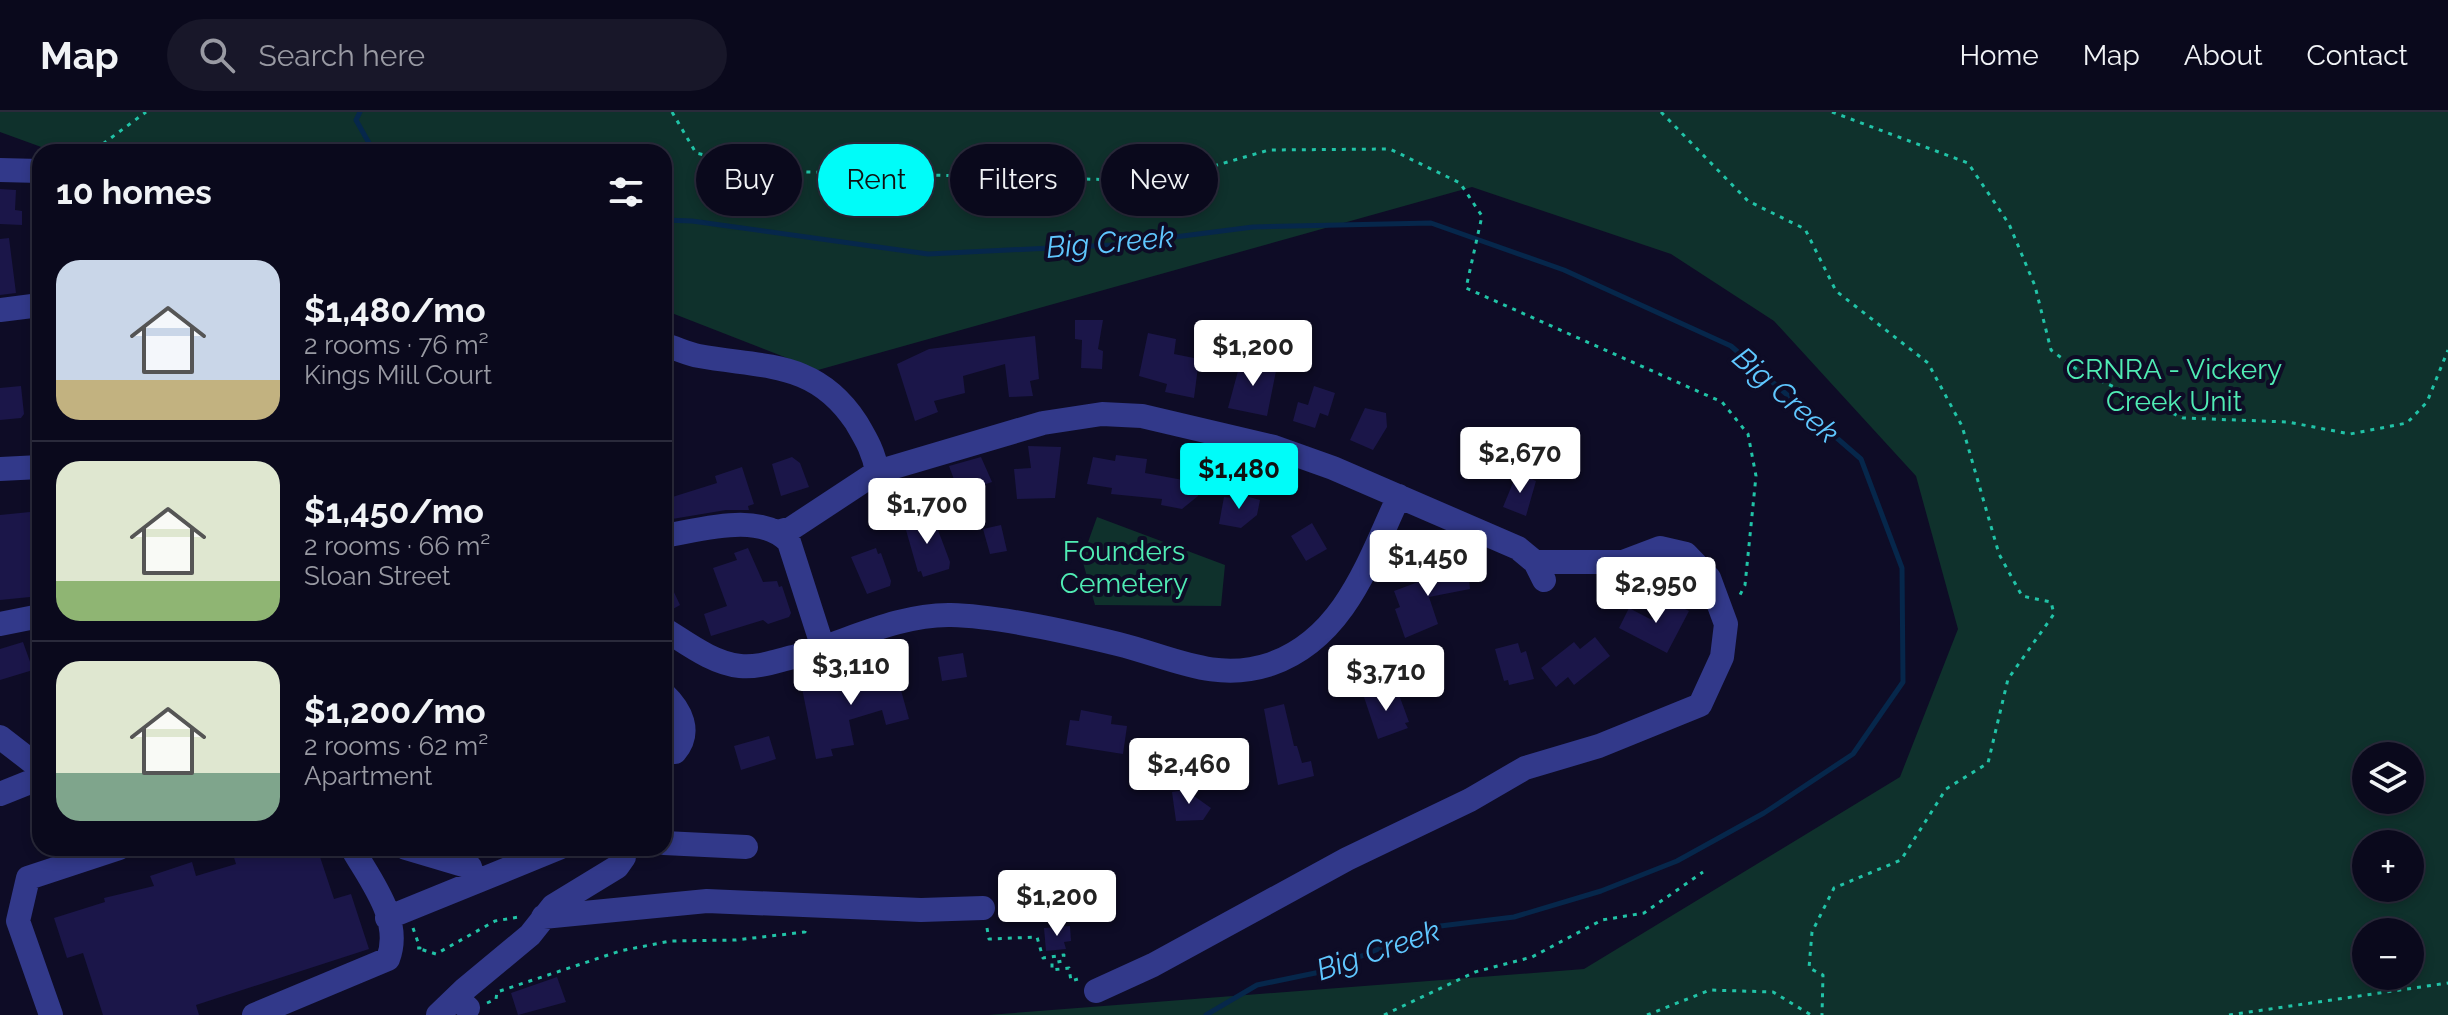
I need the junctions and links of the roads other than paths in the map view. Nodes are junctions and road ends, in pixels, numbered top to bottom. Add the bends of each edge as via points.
1 (0, 170) edge
2 (32, 171) edge
3 (32, 306) edge
4 (0, 310) edge
5 (672, 348) edge
6 (32, 467) edge
7 (0, 469) edge
8 (877, 472) junction
9 (1399, 496) junction
10 (777, 532) junction
11 (672, 535) edge
12 (32, 618) edge
13 (0, 624) edge
14 (672, 634) edge
15 (823, 648) junction
16 (672, 702) edge
17 (0, 737) edge
18 (672, 752) edge
19 (32, 762) edge
20 (32, 781) edge
21 (0, 794) edge
22 (672, 843) edge
23 (746, 847) dead end
24 (95, 856) edge
25 (360, 856) edge
26 (433, 856) edge
27 (539, 856) edge
28 (624, 856) edge
29 (475, 882) junction
30 (983, 908) road end
31 (396, 914) junction
32 (543, 917) junction
33 (1096, 991) dead end
34 (51, 1015) edge
35 (254, 1015) edge
36 (438, 1015) edge

1 - 2 street
3 - 4 street
5 - 8 street via 781,368 816,380 849,412 875,455
6 - 7 street
8 - 9 street via 1043,423 1102,414 1142,416 1274,447
8 - 10 street via 792,528
9 - 15 street via 1349,601 1330,626 1271,664 1234,671 1195,669 1119,644 952,615 904,621
9 - 33 street via 1518,548 1539,571 1623,562 1660,548 1686,554 1709,578 1726,624 1722,657 1700,705 1599,746 1525,768
10 - 11 street via 749,526
10 - 15 street via 789,542
12 - 13 street
14 - 15 street via 738,666
16 - 18 street via 684,723 684,742
17 - 19 street
20 - 21 street
22 - 23 street
24 - 34 street via 28,878 18,921
25 - 31 street
26 - 29 street via 470,867
27 - 29 street
28 - 32 street via 617,867
29 - 31 street
30 - 32 street via 707,901
31 - 35 street via 388,959
32 - 36 street via 466,999

